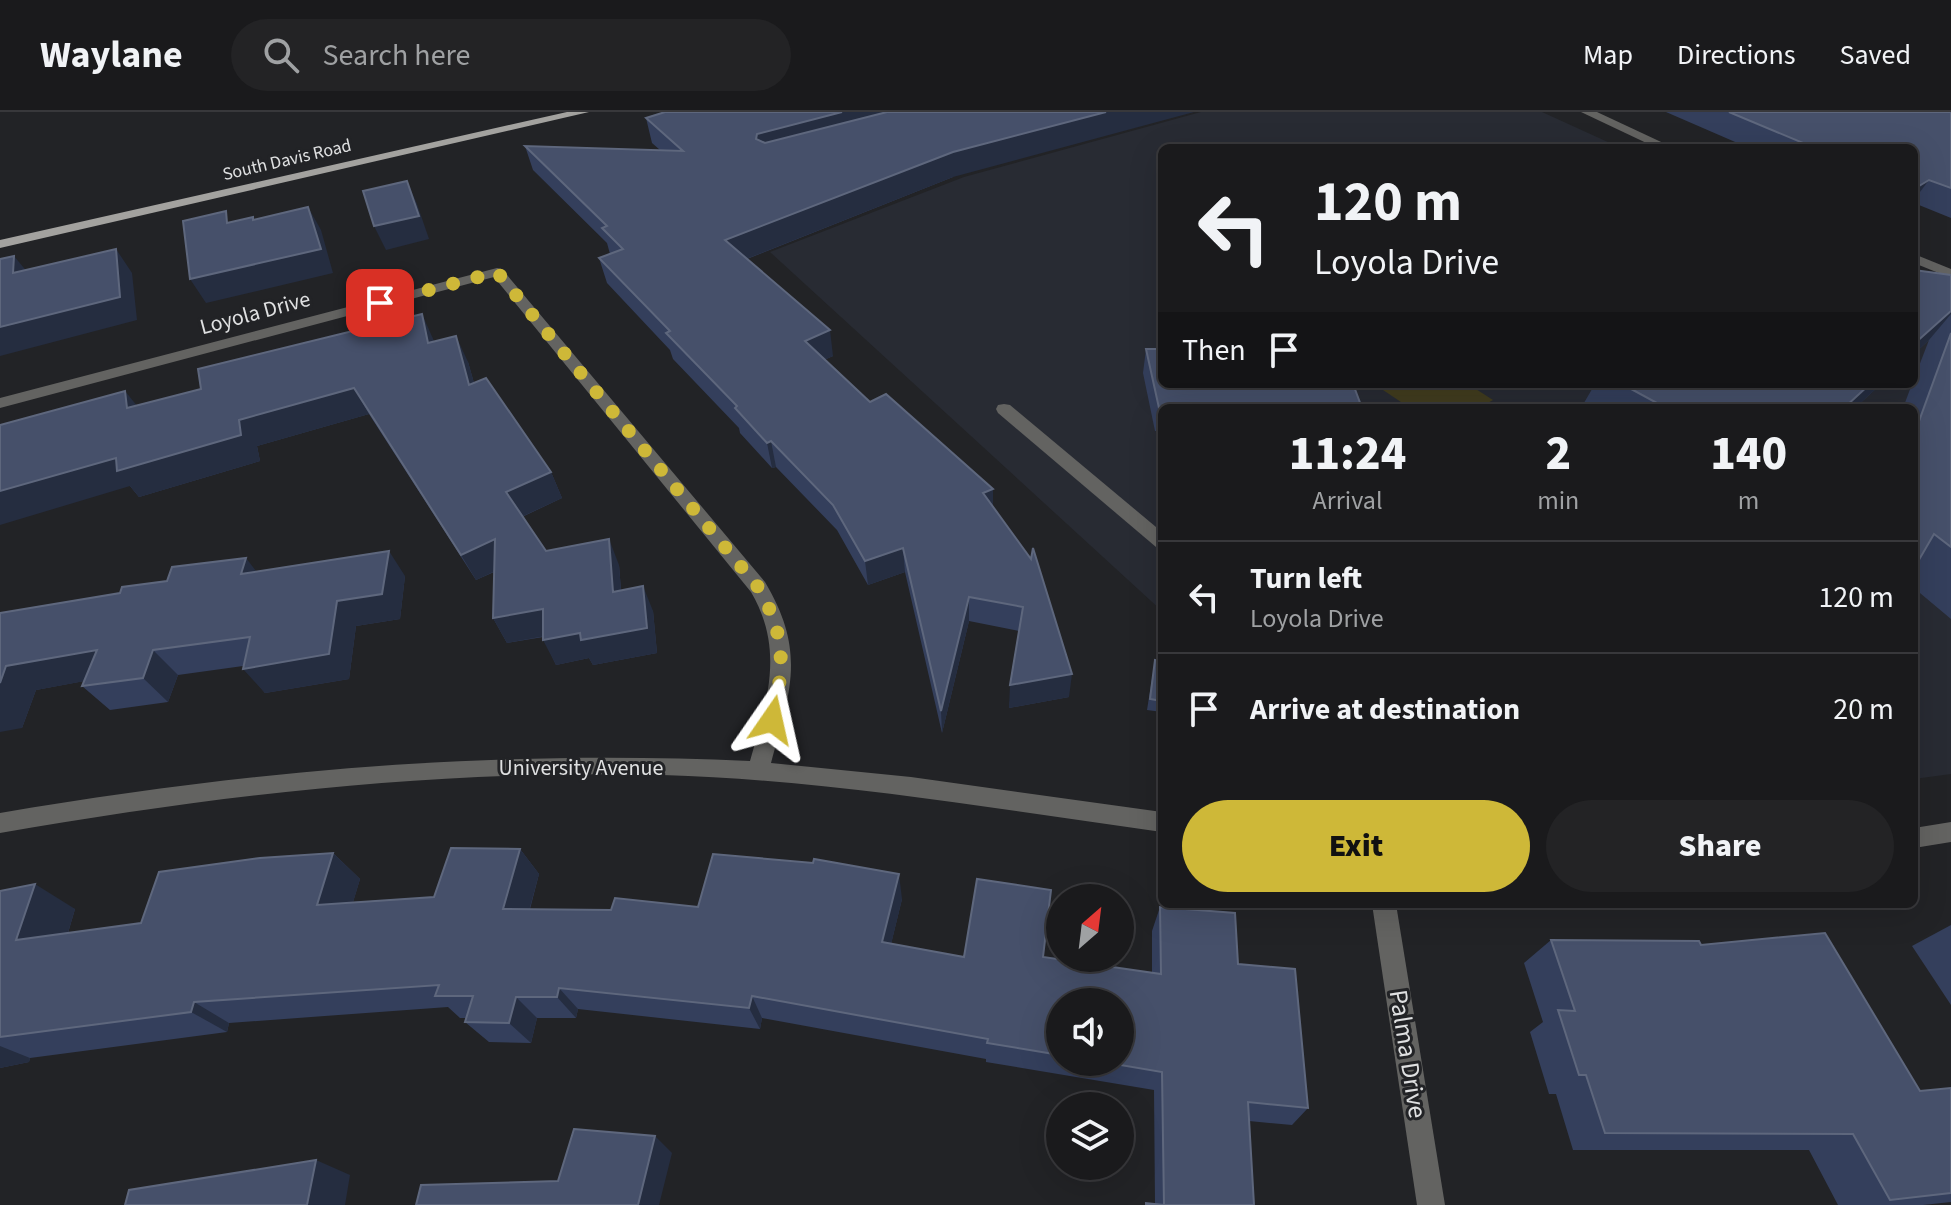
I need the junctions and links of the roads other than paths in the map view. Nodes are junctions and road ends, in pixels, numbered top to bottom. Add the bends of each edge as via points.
1 (583, 112) edge
2 (1587, 112) edge
3 (1659, 144) edge
4 (0, 244) edge
5 (1918, 260) edge
6 (1951, 274) edge
7 (0, 403) edge
8 (1004, 409) dead end
9 (1158, 539) edge
10 (758, 771) junction
11 (1158, 821) edge
12 (0, 823) edge
13 (1951, 832) edge
14 (1918, 837) edge
15 (1385, 908) edge
16 (1431, 1205) edge

1 - 4 main road, South Davis Road
2 - 3 street
5 - 6 street
7 - 10 street, Loyola Drive via 497,272 758,587 774,615 780,678
8 - 9 street
10 - 11 street, University Avenue via 928,787
10 - 12 street, University Avenue via 574,765 340,776 217,788
13 - 14 street
15 - 16 street, Palma Drive

